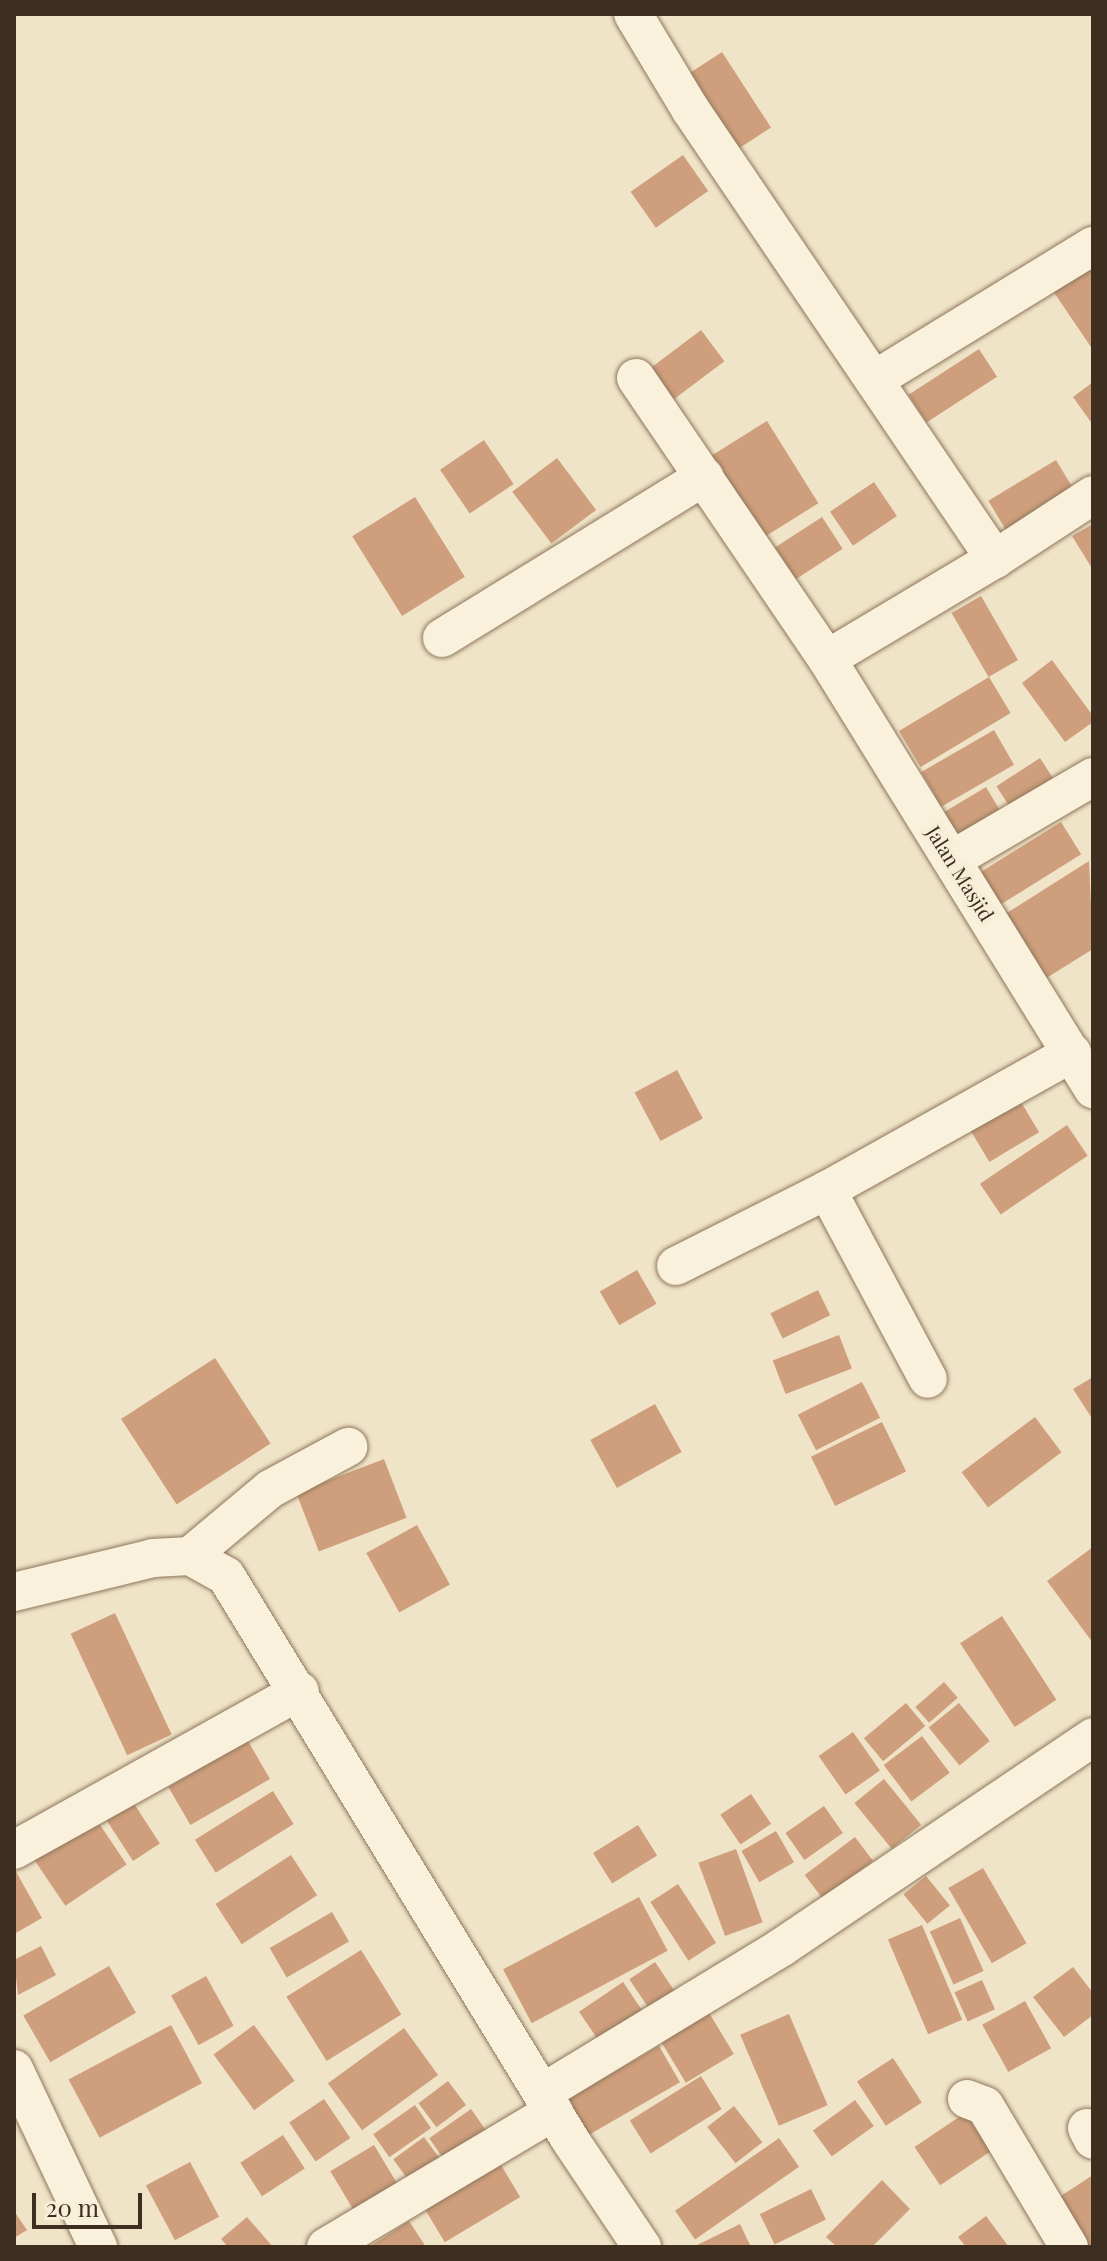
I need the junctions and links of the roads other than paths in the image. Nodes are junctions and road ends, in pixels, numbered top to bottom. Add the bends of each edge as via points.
1 (633, 14) edge
2 (1093, 246) edge
3 (636, 378) dead end
4 (874, 380) junction
5 (704, 477) junction
6 (1093, 495) edge
7 (995, 559) junction
8 (442, 638) dead end
9 (827, 659) junction
10 (1093, 777) edge
11 (953, 859) junction
12 (1085, 1071) edge
13 (827, 1190) junction
14 (676, 1266) dead end
15 (928, 1379) dead end
16 (348, 1447) dead end
17 (190, 1556) junction
18 (14, 1592) edge
19 (300, 1691) junction
20 (1093, 1737) edge
21 (14, 1850) edge
22 (14, 2069) edge
23 (967, 2099) dead end
24 (548, 2102) junction
25 (98, 2247) edge
26 (326, 2247) edge
27 (642, 2247) edge
28 (1069, 2247) edge

1 - 4 street via 690,109
2 - 4 street
3 - 5 street, Jalan Masjid
4 - 7 street
5 - 8 street
5 - 9 street, Jalan Masjid
6 - 7 street
7 - 9 street
9 - 11 street, Jalan Masjid
10 - 11 street
11 - 12 street, Jalan Masjid
12 - 13 street
13 - 14 street
13 - 15 street
16 - 17 street via 270,1489
17 - 18 street via 140,1560
17 - 19 street via 226,1576
19 - 21 street
19 - 24 street
20 - 24 street
22 - 25 street
23 - 28 street via 985,2106
24 - 26 street
24 - 27 street

